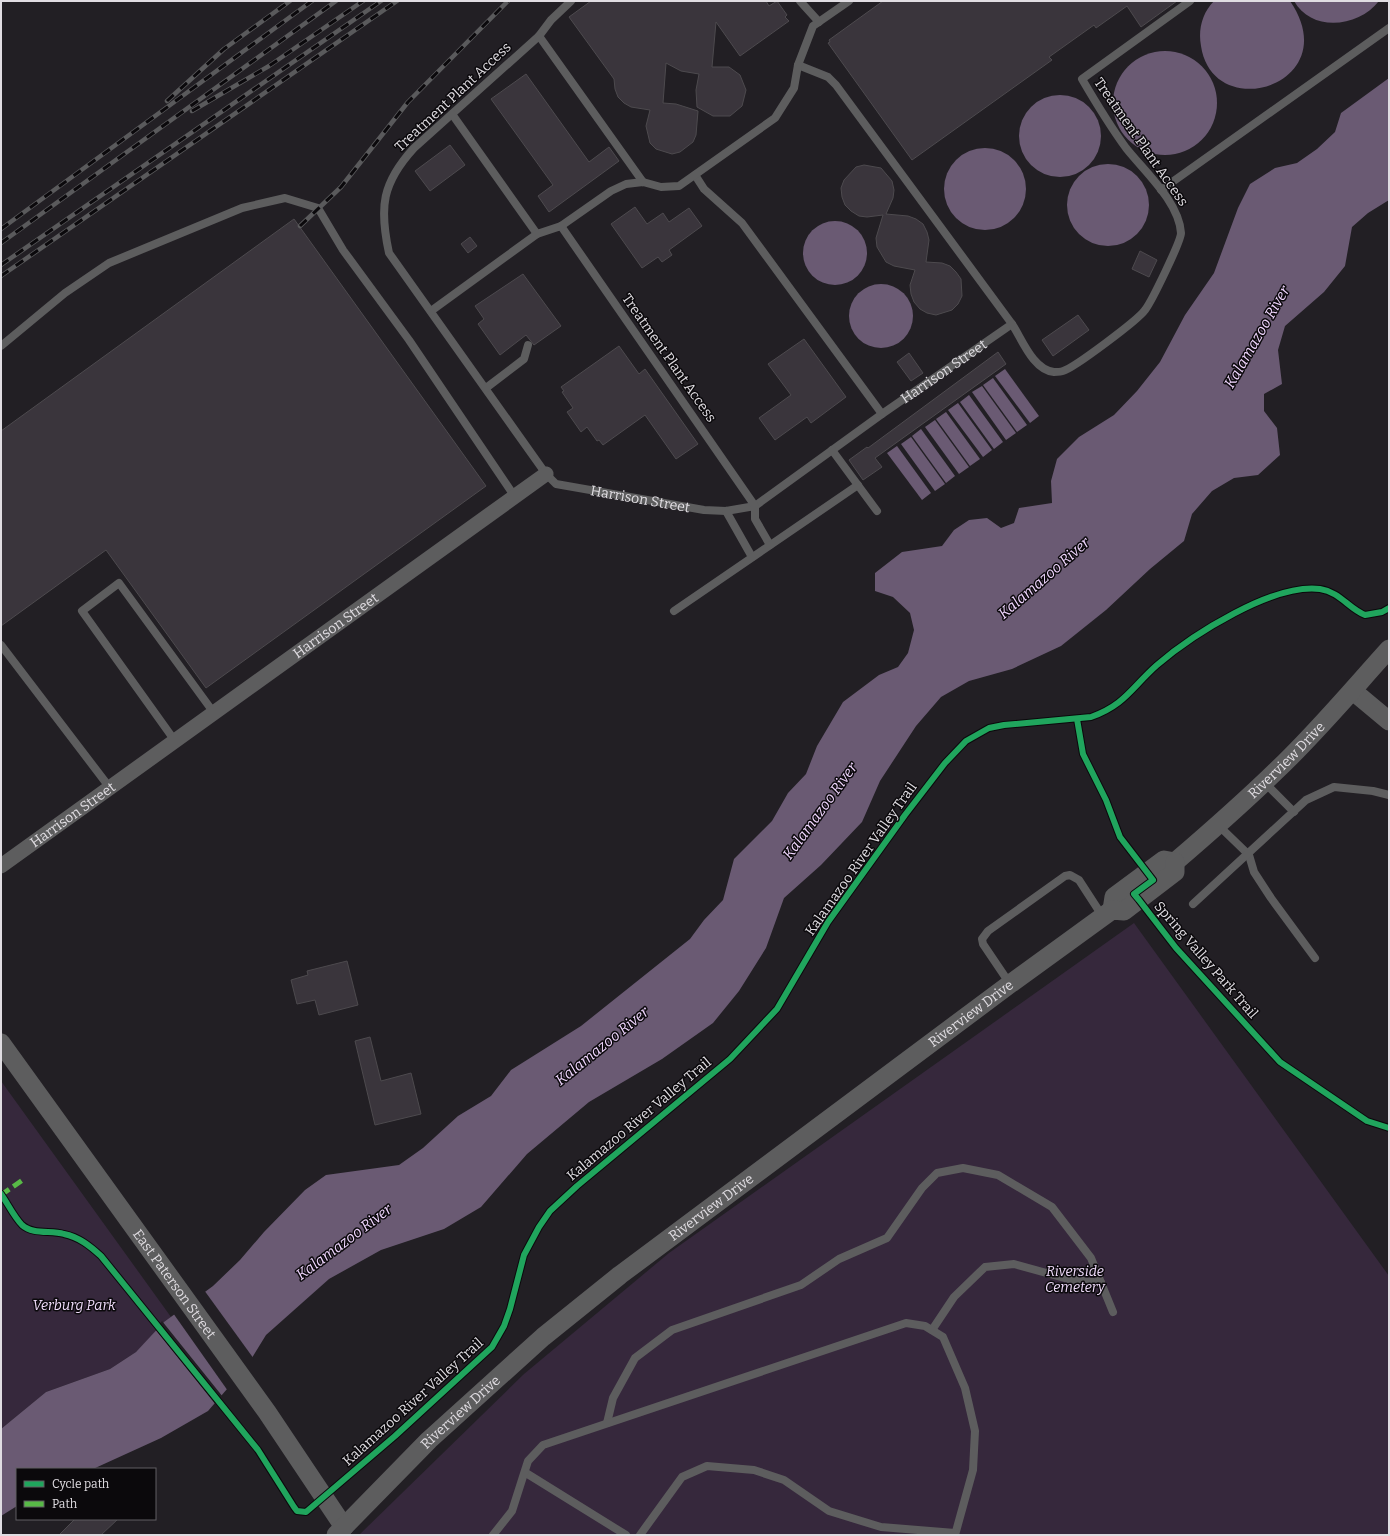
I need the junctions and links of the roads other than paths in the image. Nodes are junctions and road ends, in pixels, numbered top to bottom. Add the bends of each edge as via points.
1 (571, 1) edge
2 (800, 1) edge
3 (849, 1) edge
4 (1190, 1) edge
5 (820, 22) junction
6 (1389, 28) edge
7 (539, 36) junction
8 (798, 65) junction
9 (452, 114) junction
10 (695, 175) junction
11 (643, 182) junction
12 (1161, 190) junction
13 (562, 226) junction
14 (537, 234) junction
15 (431, 311) junction
16 (1012, 324) junction
17 (528, 345) dead end
18 (1, 346) edge
19 (486, 388) junction
20 (882, 414) junction
21 (832, 450) junction
22 (546, 474) junction
23 (858, 485) junction
24 (515, 497) junction
25 (755, 506) junction
26 (726, 511) junction
27 (877, 511) dead end
28 (770, 545) junction
29 (752, 557) junction
30 (674, 610) dead end
31 (1, 645) edge
32 (1389, 649) edge
33 (1353, 691) junction
34 (214, 713) junction
35 (1389, 722) edge
36 (175, 741) junction
37 (1264, 782) junction
38 (110, 788) junction
39 (1389, 795) edge
40 (1294, 812) junction
41 (1218, 825) junction
42 (1248, 855) junction
43 (1, 866) edge
44 (1193, 904) dead end
45 (1108, 914) junction
46 (1315, 958) dead end
47 (1010, 984) junction
48 (1, 1043) edge
49 (1101, 1283) junction
50 (1113, 1312) dead end
51 (932, 1330) junction
52 (607, 1423) junction
53 (526, 1473) junction
54 (340, 1531) edge
55 (955, 1534) edge
56 (493, 1535) edge
57 (626, 1535) edge
58 (640, 1535) edge

1 - 7 lane, Treatment Plant Access
2 - 5 lane
3 - 5 lane
4 - 12 lane, Treatment Plant Access via 1082,80 1127,149
5 - 8 lane via 813,26
6 - 12 lane
7 - 9 lane, Treatment Plant Access
7 - 11 lane
8 - 10 lane via 794,88 775,118
8 - 16 lane via 828,77 836,85
9 - 14 lane
9 - 15 lane, Treatment Plant Access via 400,163 388,184 384,207 384,227 389,253
10 - 11 lane via 679,186 661,187
10 - 20 lane via 704,189 742,222
11 - 13 lane via 626,184 611,191
12 - 16 lane, Treatment Plant Access via 1178,219 1181,235 1145,311 1113,338 1059,372 1043,369 1033,359
13 - 14 lane
13 - 25 lane, Treatment Plant Access
14 - 15 lane
15 - 19 lane, Treatment Plant Access
16 - 20 lane, Harrison Street
17 - 19 lane via 524,360
18 - 24 lane via 64,293 109,263 242,208 285,198 318,208 343,250 409,340
19 - 22 lane, Treatment Plant Access
20 - 21 lane, Harrison Street
21 - 23 lane
21 - 25 lane, Harrison Street
22 - 24 street, Harrison Street
22 - 26 lane, Harrison Street via 556,484 704,510
23 - 27 lane
23 - 28 lane
24 - 34 street, Harrison Street
25 - 26 lane, Harrison Street
25 - 28 lane via 754,519
26 - 29 lane
28 - 29 lane
29 - 30 lane
31 - 38 lane
32 - 33 street, Riverview Drive
33 - 35 street
33 - 37 street, Riverview Drive
34 - 36 street, Harrison Street
34 - 36 lane via 119,583 82,610
36 - 38 street, Harrison Street
37 - 40 lane
37 - 41 street, Riverview Drive
38 - 43 street, Harrison Street
39 - 40 lane via 1334,787 1306,800
40 - 42 lane
41 - 42 lane
41 - 45 street, Riverview Drive via 1175,862 1164,860 1114,897
42 - 44 lane
42 - 46 lane via 1254,872 1266,891
45 - 47 street, Riverview Drive
45 - 47 lane via 1075,877 1065,876 988,931 982,938 983,944
47 - 54 street, Riverview Drive via 620,1275 561,1323 429,1440
48 - 54 street, East Paterson Street via 267,1412
49 - 50 lane
49 - 51 lane via 1068,1279 1014,1264 985,1267 954,1297
49 - 52 lane via 1091,1258 1052,1207 998,1175 963,1168 937,1173 922,1188 887,1238 839,1259 801,1285 672,1330 635,1358 613,1398
51 - 52 lane via 925,1326 906,1323
51 - 55 lane via 943,1337 954,1359 965,1388 975,1431 973,1470
52 - 53 lane via 543,1445 528,1461
53 - 56 lane via 512,1511
53 - 57 lane
55 - 58 lane via 881,1527 829,1511 784,1480 754,1470 707,1466 682,1478

